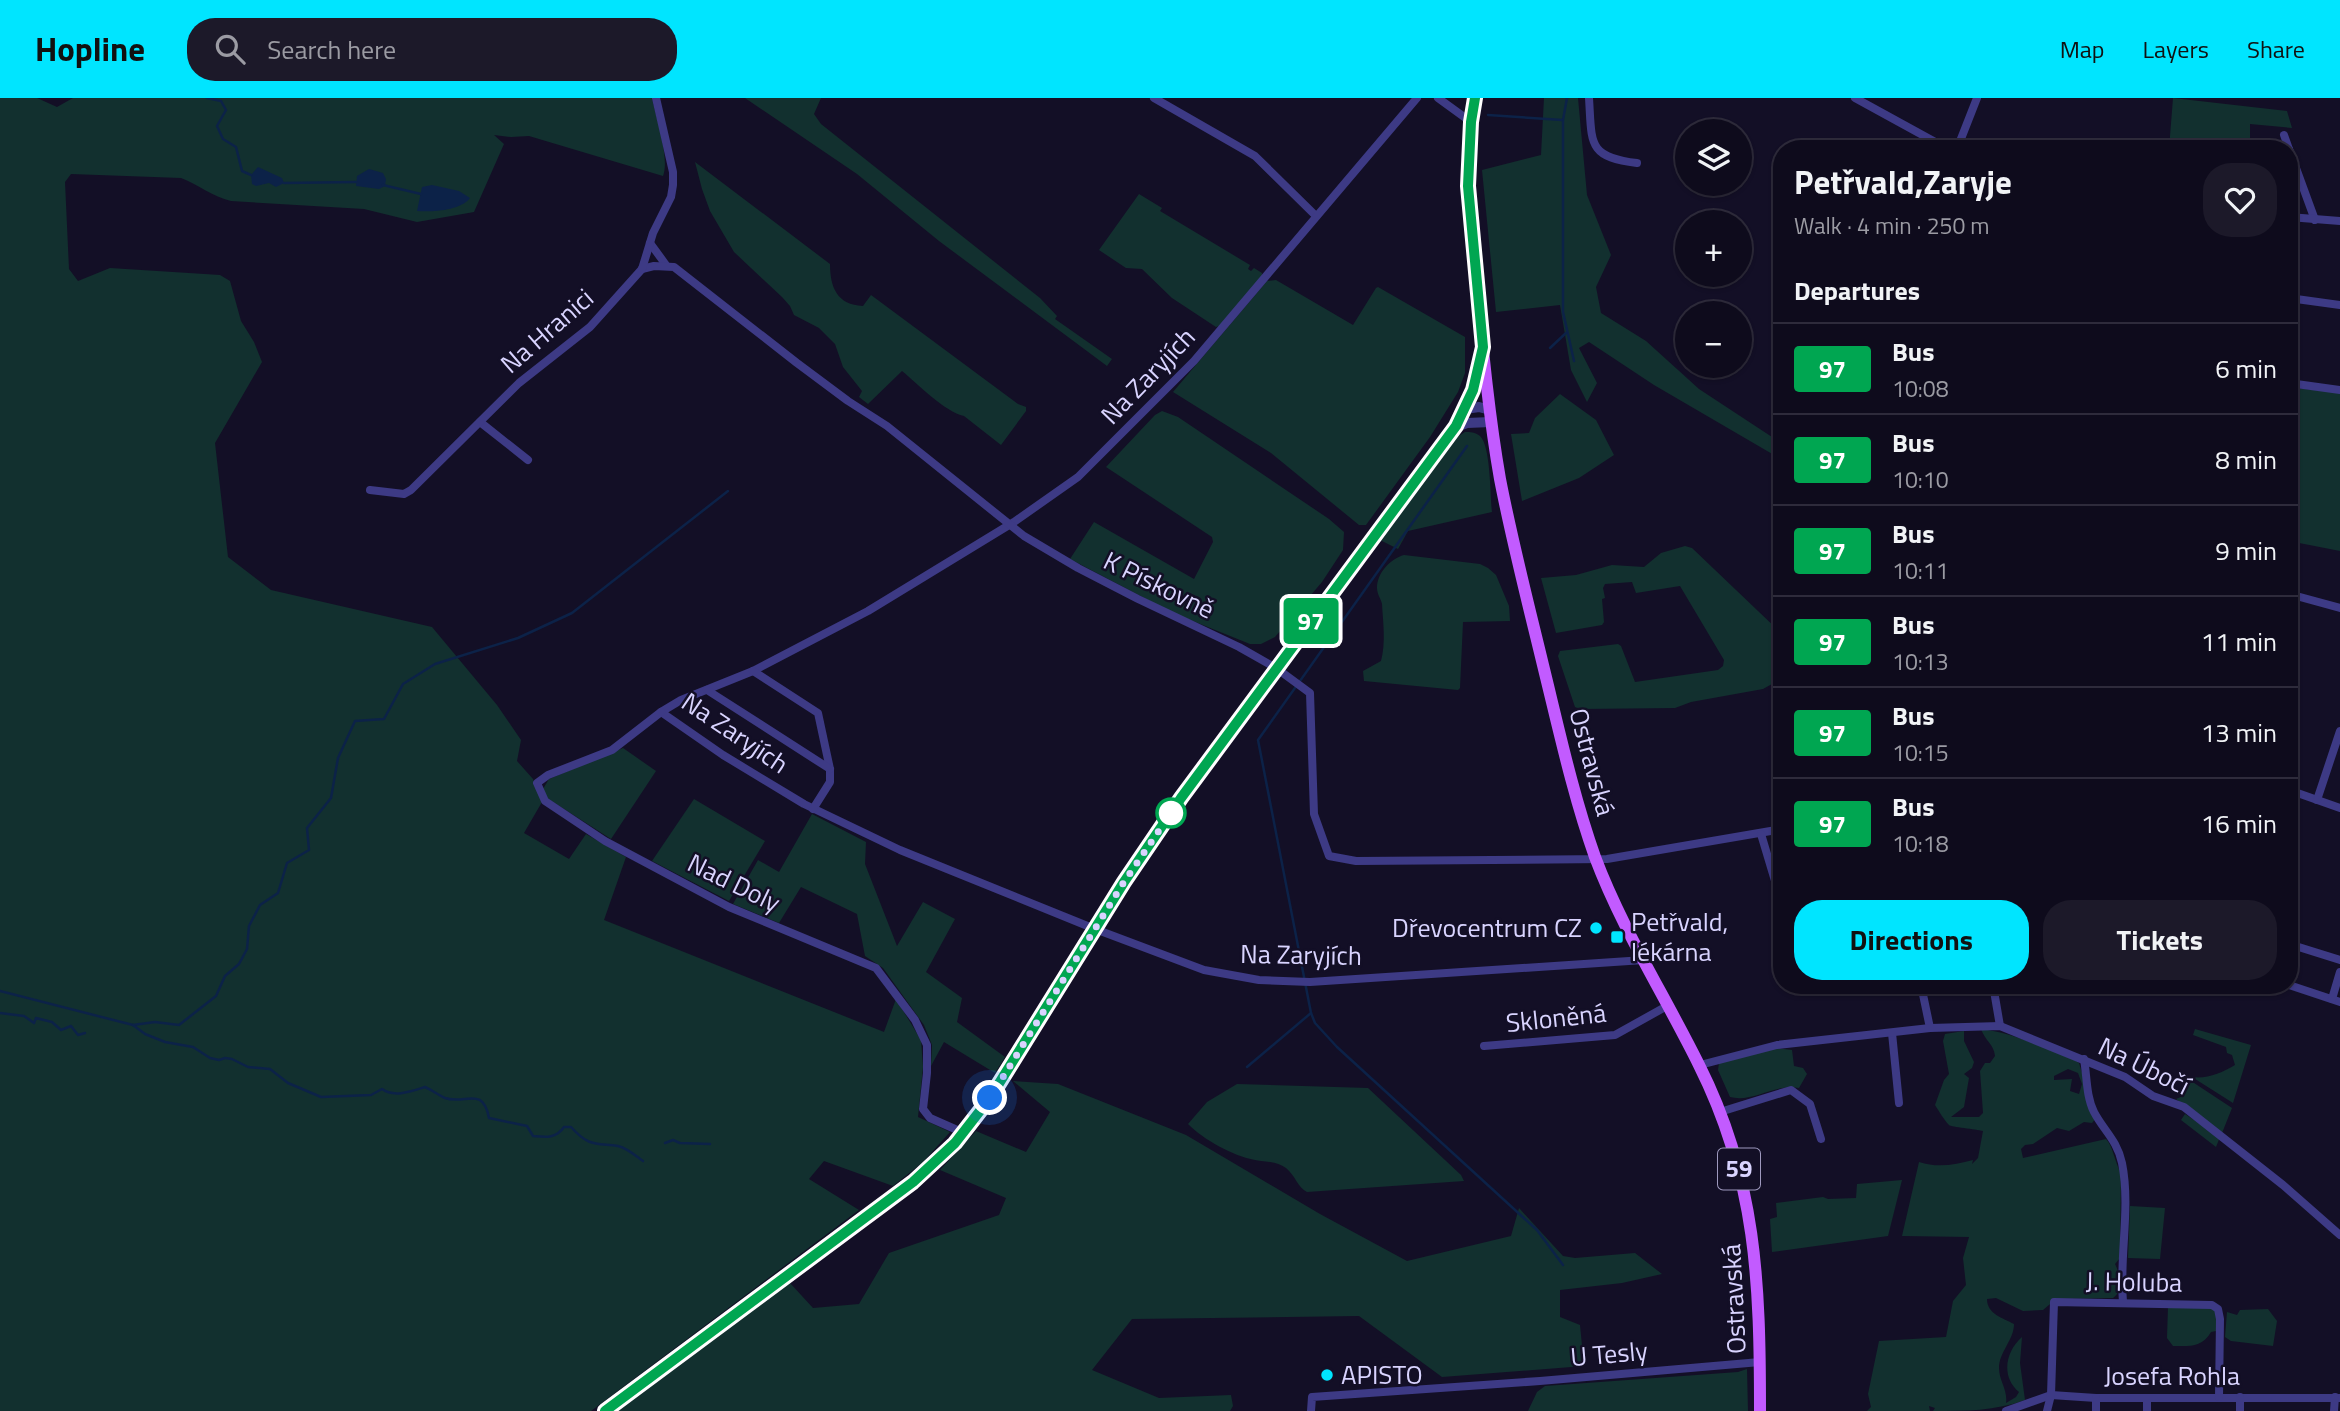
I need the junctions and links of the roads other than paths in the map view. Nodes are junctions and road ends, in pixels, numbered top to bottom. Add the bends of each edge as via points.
1 (656, 98) edge
2 (1154, 98) edge
3 (1417, 98) edge
4 (1438, 98) edge
5 (1475, 98) edge
6 (1589, 98) edge
7 (1855, 98) edge
8 (1977, 98) edge
9 (1471, 122) junction
10 (2284, 135) dead end
11 (1932, 140) edge
12 (1961, 140) edge
13 (2286, 140) edge
14 (1637, 163) dead end
15 (2298, 173) edge
16 (1316, 216) junction
17 (2298, 218) edge
18 (2315, 219) junction
19 (2340, 221) edge
20 (650, 243) junction
21 (667, 265) junction
22 (642, 269) junction
23 (2298, 299) edge
24 (2340, 305) edge
25 (1483, 347) junction
26 (2298, 384) edge
27 (2340, 390) edge
28 (1465, 409) junction
29 (1490, 416) junction
30 (480, 422) junction
31 (1456, 426) junction
32 (528, 460) dead end
33 (370, 490) dead end
34 (1009, 525) junction
35 (2298, 596) edge
36 (2340, 608) edge
37 (1276, 668) junction
38 (753, 671) junction
39 (707, 690) junction
40 (661, 712) junction
41 (2340, 731) edge
42 (830, 769) junction
43 (2298, 793) edge
44 (2317, 800) junction
45 (2340, 808) edge
46 (813, 809) junction
47 (1773, 831) edge
48 (1761, 834) junction
49 (1596, 859) junction
50 (1773, 874) edge
51 (1095, 929) junction
52 (2298, 947) edge
53 (1644, 960) junction
54 (2340, 960) edge
55 (2340, 972) edge
56 (2298, 988) edge
57 (1923, 994) edge
58 (1995, 994) edge
59 (2336, 1000) edge
60 (1667, 1006) junction
61 (2000, 1026) junction
62 (1930, 1028) junction
63 (1892, 1033) junction
64 (1484, 1046) dead end
65 (2084, 1059) junction
66 (1700, 1066) junction
67 (1899, 1103) dead end
68 (1720, 1112) junction
69 (964, 1133) junction
70 (1821, 1139) dead end
71 (2340, 1235) edge
72 (2123, 1302) junction
73 (1760, 1362) junction
74 (2051, 1395) junction
75 (2219, 1396) junction
76 (2240, 1397) junction
77 (2096, 1398) junction
78 (2147, 1398) junction
79 (2337, 1398) edge
80 (605, 1411) edge
81 (1311, 1411) edge
82 (1760, 1411) edge
83 (2006, 1411) edge
84 (2048, 1411) edge
85 (2096, 1411) edge
86 (2147, 1411) edge
87 (2240, 1411) edge
88 (2334, 1411) edge

1 - 20 street, Na Hranici via 673,185
2 - 16 street via 1255,156
3 - 16 street, Na Zaryjích
4 - 9 street
5 - 9 main road, Ostravská / 59
6 - 14 street via 1591,137 1600,152 1612,160
7 - 11 street
8 - 12 street
9 - 25 main road, Ostravská / 59 via 1468,186
10 - 13 street
15 - 18 street
16 - 34 street, Na Zaryjích via 1195,361 1078,477
17 - 18 street
18 - 19 street
20 - 21 street, K Pískovně
20 - 22 street, Na Hranici
21 - 22 street
21 - 34 street, K Pískovně via 887,426
22 - 30 street, Na Hranici via 590,327 519,383
23 - 24 street
25 - 28 street
25 - 29 main road, Ostravská / 59
26 - 27 street
28 - 29 street via 1479,407
28 - 31 street
29 - 31 street
29 - 49 main road, Ostravská / 59 via 1518,562 1564,753
30 - 32 street
30 - 33 street, Na Hranici via 411,490 404,494
31 - 37 street
34 - 37 street, K Pískovně via 1078,568
34 - 38 street, Na Zaryjích via 868,611
35 - 36 street
37 - 49 street, K Pískovně via 1310,693 1314,814 1329,856 1356,861
37 - 51 street via 1181,798
38 - 39 street, Na Zaryjích
38 - 42 street via 818,713
39 - 40 street, Na Zaryjích
39 - 42 street
40 - 46 street, Na Zaryjích
40 - 69 street, Nad Doly via 612,750 537,783 545,801 605,841 729,907 876,968 915,1020 926,1045 923,1109 930,1118
41 - 44 street
42 - 46 street via 830,782
43 - 44 street
44 - 45 street
46 - 51 street, Na Zaryjích via 900,850
47 - 48 street
48 - 49 street
48 - 50 street
49 - 53 main road, Ostravská / 59
51 - 53 street, Na Zaryjích via 1204,970 1259,980 1310,982
51 - 69 street
52 - 54 street
53 - 60 main road, Ostravská / 59
55 - 59 street
56 - 59 street
57 - 62 street
58 - 61 street
60 - 64 street, Skloněná via 1615,1035
60 - 66 main road, Ostravská / 59
61 - 62 street, Na Úbočí
61 - 65 street, Na Úbočí
62 - 63 street, Na Úbočí
63 - 66 street, Na Úbočí via 1777,1045
63 - 67 street
65 - 71 street, Na Úbočí via 2184,1108
65 - 72 street via 2090,1100 2116,1142 2125,1182
66 - 68 main road, Ostravská / 59
68 - 70 street via 1791,1090 1810,1104
68 - 73 main road, Ostravská / 59 via 1753,1232
69 - 80 street via 913,1182
72 - 74 street, J. Holuba via 2054,1302
72 - 75 street, J. Holuba via 2212,1305 2218,1309
73 - 81 street, U Tesly via 1312,1396
73 - 82 main road, Ostravská / 59
74 - 77 street, Josefa Rohla
74 - 83 street, Josefa Rohla
74 - 84 street
75 - 76 street, Josefa Rohla
75 - 78 street, Josefa Rohla
76 - 79 street, Josefa Rohla
76 - 87 street
77 - 78 street, Josefa Rohla
77 - 85 street
78 - 86 street
79 - 88 street

